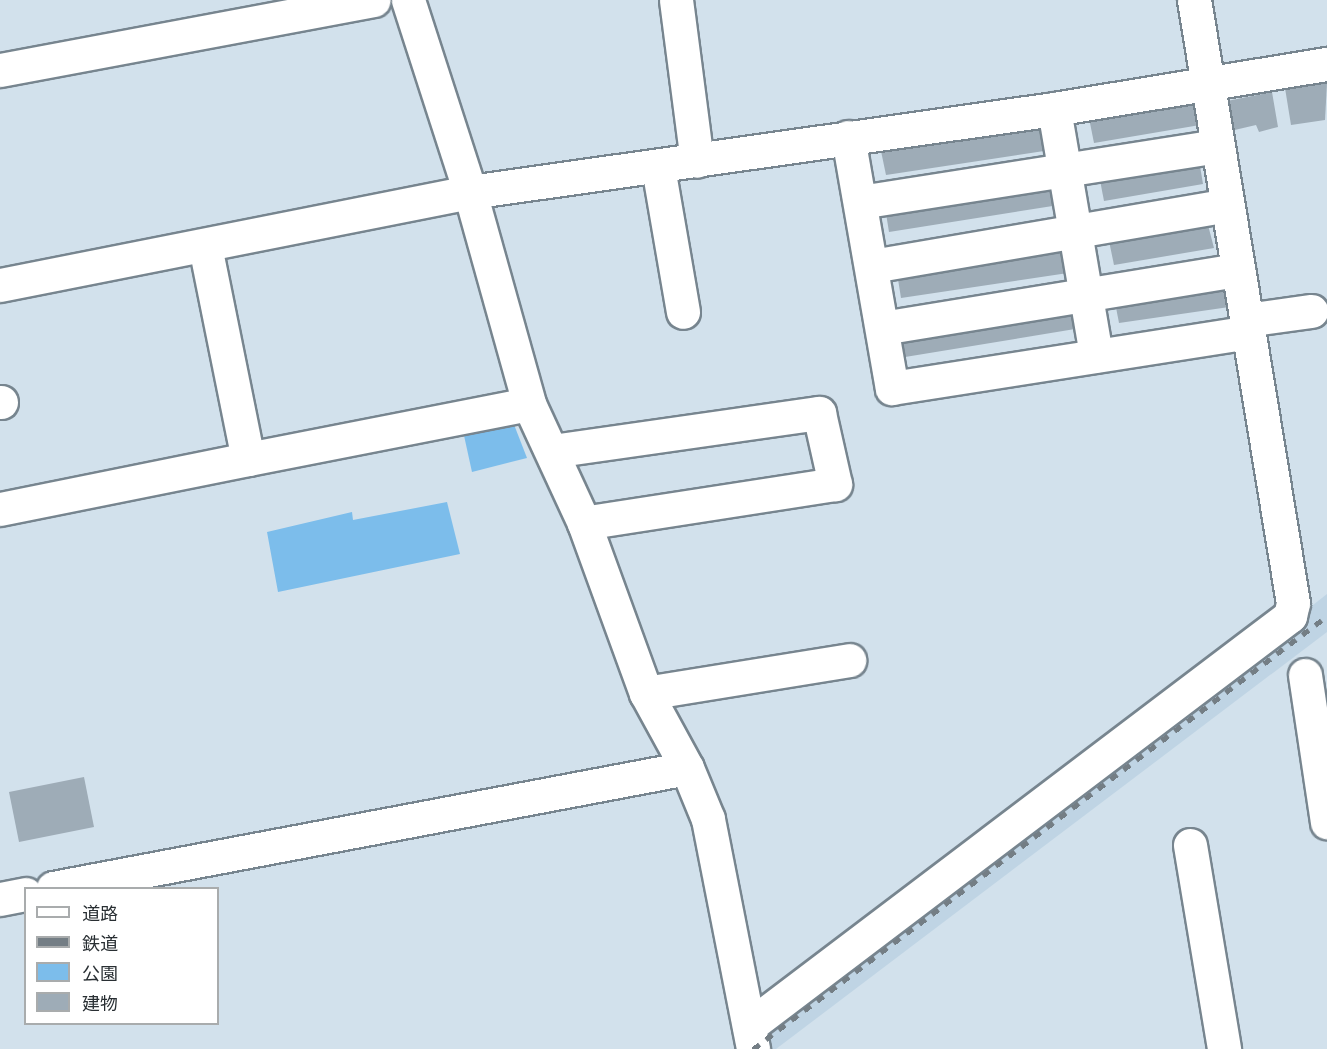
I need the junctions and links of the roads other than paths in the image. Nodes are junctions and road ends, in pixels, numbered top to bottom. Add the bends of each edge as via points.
1 (374, 0) edge
2 (408, 0) edge
3 (676, 0) edge
4 (1194, 0) edge
5 (1327, 64) edge
6 (0, 70) edge
7 (1206, 82) junction
8 (1054, 109) junction
9 (839, 138) junction
10 (1217, 146) junction
11 (697, 161) junction
12 (658, 166) junction
13 (1065, 171) junction
14 (470, 192) junction
15 (860, 202) junction
16 (1227, 205) junction
17 (1074, 229) junction
18 (205, 246) junction
19 (1238, 270) junction
20 (864, 273) junction
21 (0, 285) edge
22 (1086, 296) junction
23 (1311, 310) dead end
24 (682, 312) dead end
25 (1247, 326) junction
26 (882, 328) junction
27 (1096, 355) junction
28 (530, 404) junction
29 (552, 451) junction
30 (248, 459) junction
31 (0, 509) edge
32 (584, 523) junction
33 (849, 660) dead end
34 (1305, 675) dead end
35 (646, 693) junction
36 (687, 768) junction
37 (1327, 822) edge
38 (1190, 845) dead end
39 (58, 887) edge
40 (24, 894) edge
41 (0, 899) edge
42 (751, 1037) edge
43 (1224, 1049) edge

1 - 6 street
2 - 14 street
3 - 11 street
4 - 7 street
5 - 7 street
7 - 8 street
7 - 10 street
8 - 9 street
8 - 13 street
9 - 11 street
9 - 15 street
9 - 20 street
10 - 13 street
10 - 16 street
11 - 12 street
12 - 14 street
12 - 24 street
13 - 15 street
13 - 17 street
14 - 18 street
14 - 28 street
15 - 20 street
16 - 17 street
16 - 19 street
17 - 20 street
17 - 22 street
18 - 21 street
18 - 30 street
19 - 22 street
19 - 25 street
20 - 26 street
22 - 26 street
22 - 27 street
23 - 25 street
25 - 27 street
25 - 42 street via 1293,603 1290,616
26 - 27 street via 892,388
28 - 29 street
28 - 30 street
29 - 32 street
29 - 32 street via 819,413 835,484
30 - 31 street
32 - 35 street
33 - 35 street
34 - 37 street
35 - 36 street
36 - 39 street
36 - 42 street via 708,819
38 - 43 street
40 - 41 street

